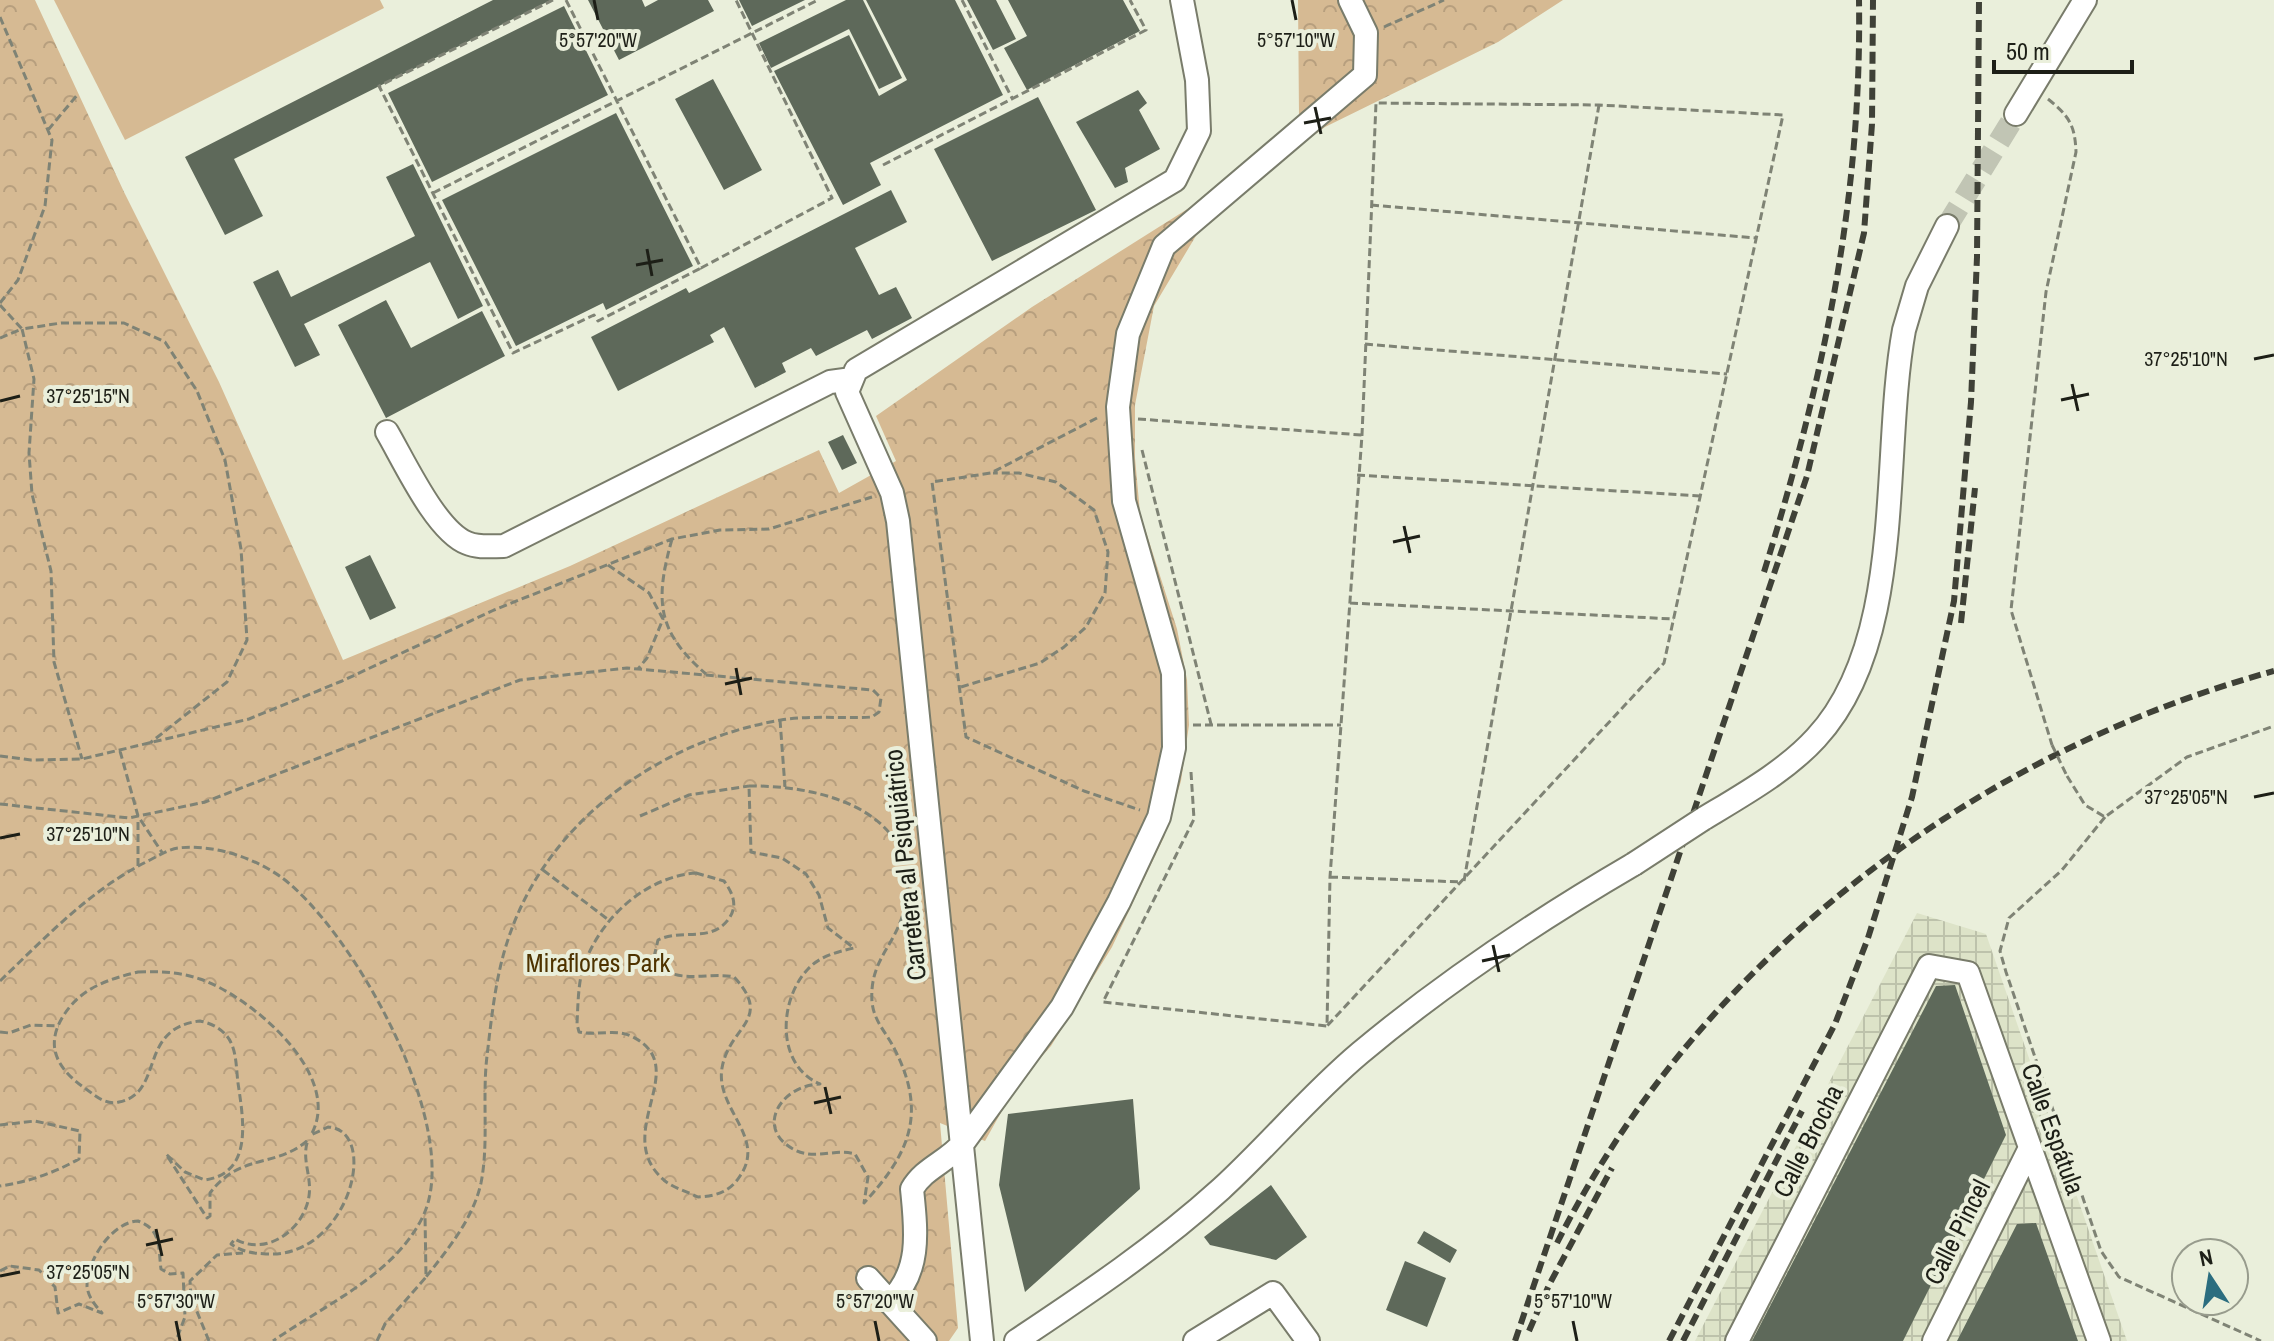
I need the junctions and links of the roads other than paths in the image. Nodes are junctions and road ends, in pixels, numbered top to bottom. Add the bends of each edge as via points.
1 (1182, 0) edge
2 (1350, 0) edge
3 (2085, 0) edge
4 (2016, 114) tunnel mouth
5 (1947, 226) tunnel mouth
6 (850, 386) junction
7 (387, 432) dead end
8 (1929, 966) joint
9 (963, 1143) junction
10 (2030, 1148) junction
11 (868, 1278) dead end
12 (889, 1302) junction
13 (925, 1341) edge
14 (982, 1341) edge
15 (1016, 1341) edge
16 (1195, 1341) edge
17 (1308, 1341) edge
18 (1737, 1341) edge
19 (1934, 1341) edge
20 (2099, 1341) edge

1 - 6 street via 1197,80 1199,131 1175,180 856,370
2 - 9 street via 1366,33 1365,75 1164,246 1128,334 1118,407 1124,501 1173,673 1174,748 1159,817 1119,902 1062,1007
3 - 4 street
5 - 15 street, bridge via 1917,286 1904,330 1877,604 1853,684 1815,739 1774,772 1430,996 1357,1056 1170,1234
6 - 7 street via 830,382 504,546 483,547 454,535
6 - 9 street, Carretera al Psiquiátrico via 898,521
8 - 10 street, Calle Espátula via 1968,973
8 - 18 street, Calle Brocha
9 - 12 street via 912,1189 917,1248
9 - 14 street, Carretera al Psiquiátrico
10 - 19 street, Calle Pincel
10 - 20 street, Calle Espátula
11 - 12 street
12 - 13 street
16 - 17 street via 1273,1293

